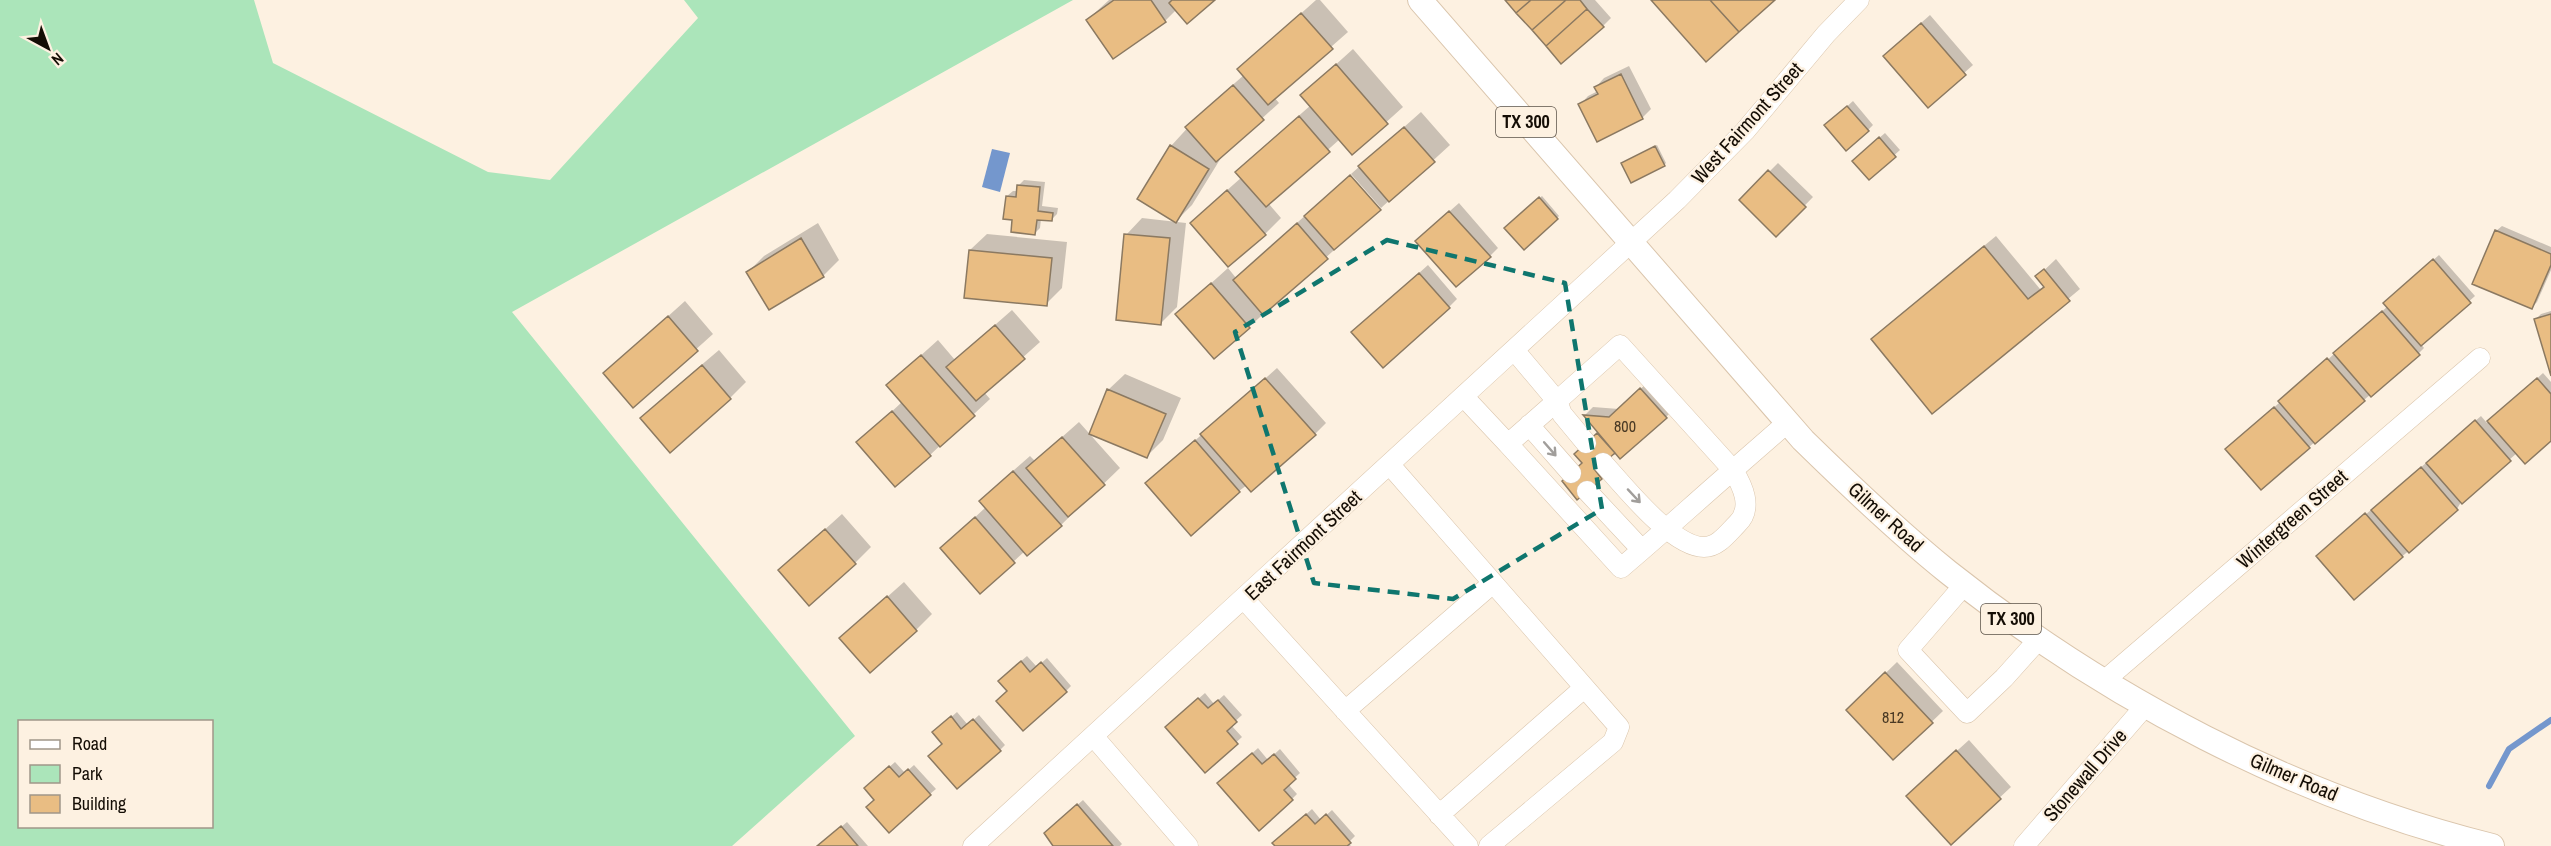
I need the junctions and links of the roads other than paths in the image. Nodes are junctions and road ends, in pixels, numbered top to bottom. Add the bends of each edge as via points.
1 (1420, 0) edge
2 (1859, 0) edge
3 (1632, 243) junction
4 (1515, 351) junction
5 (2480, 358) dead end
6 (1464, 397) junction
7 (1557, 401) junction
8 (1788, 422) junction
9 (1529, 425) junction
10 (1586, 443) dead end
11 (1508, 444) junction
12 (1603, 463) dead end
13 (1390, 465) junction
14 (1733, 470) junction
15 (1571, 473) dead end
16 (1587, 491) dead end
17 (1665, 529) junction
18 (1642, 550) junction
19 (1493, 584) junction
20 (1965, 584) junction
21 (1244, 599) junction
22 (2040, 639) junction
23 (2104, 680) junction
24 (1584, 688) junction
25 (2146, 705) junction
26 (1345, 711) junction
27 (1094, 737) junction
28 (1439, 815) junction
29 (973, 846) edge
30 (1188, 846) edge
31 (1468, 846) edge
32 (1489, 846) edge
33 (2024, 846) edge
34 (2492, 846) edge

1 - 3 main road, Gilmer Road / TX 300
2 - 3 street, West Fairmont Street via 1715,163
3 - 4 street, East Fairmont Street
3 - 8 main road, Gilmer Road / TX 300
4 - 6 street, East Fairmont Street
4 - 7 street
5 - 23 street, Wintergreen Street
6 - 11 street
6 - 13 street, East Fairmont Street
7 - 9 street
7 - 10 street via 1562,414
7 - 14 street via 1620,345
8 - 14 street
8 - 20 main road, Gilmer Road / TX 300 via 1857,493
9 - 11 street
9 -> 15 street
11 - 18 street via 1621,568
12 -> 17 street
13 - 19 street
13 - 21 street, East Fairmont Street
14 - 17 street
14 - 17 street via 1745,490 1746,503 1741,521 1717,543 1694,545
16 - 18 street
17 - 18 street
19 - 24 street
19 - 26 street
20 - 22 main road, Gilmer Road / TX 300
20 - 22 street via 1908,650 1966,713
21 - 26 street
21 - 27 street, East Fairmont Street
22 - 23 main road, Gilmer Road / TX 300
23 - 25 main road, Gilmer Road / TX 300
24 - 28 street
24 - 32 street via 1619,727 1613,742
25 - 33 street, Stonewall Drive
25 - 34 main road, Gilmer Road / TX 300 via 2308,784 2419,825
26 - 28 street
27 - 29 street, East Fairmont Street
27 - 30 street
28 - 31 street

